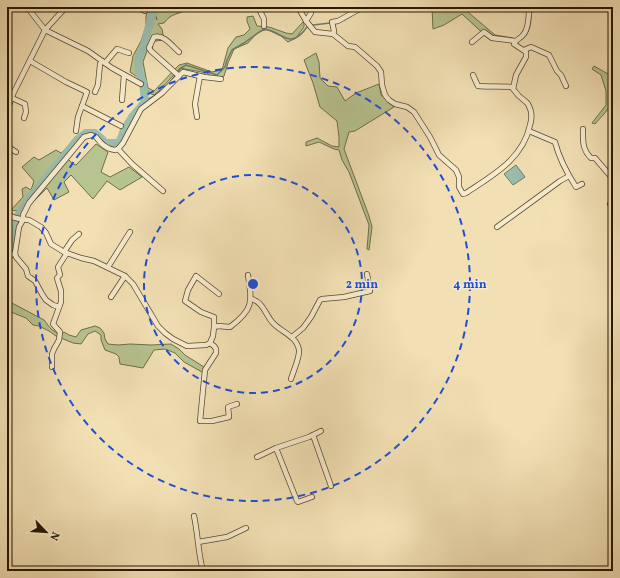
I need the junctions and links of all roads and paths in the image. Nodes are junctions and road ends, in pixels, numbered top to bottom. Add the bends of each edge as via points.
1 (27, 7) edge
2 (66, 7) edge
3 (137, 7) edge
4 (268, 7) edge
5 (298, 7) edge
6 (310, 7) edge
7 (363, 7) edge
8 (529, 7) edge
9 (145, 11) dead end
10 (306, 21) junction
11 (264, 26) dead end
12 (45, 30) junction
13 (333, 34) junction
14 (515, 41) junction
15 (472, 42) dead end
16 (524, 50) junction
17 (179, 52) dead end
18 (129, 53) dead end
19 (30, 61) junction
20 (104, 62) junction
21 (124, 75) junction
22 (473, 75) dead end
23 (179, 76) junction
24 (200, 76) junction
25 (221, 79) dead end
26 (141, 84) dead end
27 (566, 86) dead end
28 (513, 87) junction
29 (95, 92) dead end
30 (12, 98) junction
31 (122, 100) dead end
32 (82, 106) junction
33 (7, 111) edge
34 (197, 117) dead end
35 (24, 118) dead end
36 (121, 126) dead end
37 (583, 129) dead end
38 (76, 131) dead end
39 (529, 131) junction
40 (7, 146) edge
41 (118, 149) junction
42 (16, 152) dead end
43 (569, 176) junction
44 (613, 179) edge
45 (582, 184) dead end
46 (163, 191) dead end
47 (7, 211) edge
48 (21, 220) junction
49 (497, 227) dead end
50 (130, 232) dead end
51 (79, 234) dead end
52 (66, 252) junction
53 (15, 253) junction
54 (7, 257) edge
55 (108, 267) junction
56 (367, 274) dead end
57 (248, 275) dead end
58 (125, 276) junction
59 (219, 294) dead end
60 (111, 297) dead end
61 (251, 299) junction
62 (59, 307) junction
63 (214, 327) junction
64 (292, 337) junction
65 (210, 343) junction
66 (52, 367) dead end
67 (291, 380) dead end
68 (237, 404) dead end
69 (321, 432) dead end
70 (313, 435) junction
71 (276, 448) junction
72 (257, 457) dead end
73 (331, 486) dead end
74 (312, 497) dead end
75 (194, 516) dead end
76 (246, 528) dead end
77 (198, 542) junction
78 (204, 571) edge

1 - 12 street
2 - 12 street
3 - 9 street
4 - 11 street via 260,11
5 - 10 street
6 - 10 street via 311,13
7 - 13 street via 332,22
8 - 14 street via 529,21 524,35
10 - 13 street via 315,32
12 - 19 street
12 - 20 street via 88,51
13 - 39 street via 348,46 355,47 377,66 381,72 385,95 395,104 414,112 439,155 456,170 463,194 495,174 513,158
14 - 15 street via 492,38 484,32
14 - 16 street via 514,44
16 - 27 street via 531,47 549,55
16 - 28 street via 526,57 516,75
17 - 23 street via 158,36 154,37 150,45 151,51
18 - 20 street via 117,49
19 - 30 street
19 - 32 street via 87,92
20 - 21 street
20 - 29 street via 100,64
21 - 26 street
21 - 31 street
22 - 28 street via 478,86
23 - 24 street via 183,72
23 - 41 street via 140,109 124,143
24 - 25 street
24 - 34 street via 195,104
28 - 39 street via 528,104 532,118
30 - 33 street
30 - 35 street via 25,104
32 - 36 street
32 - 38 street
37 - 44 street via 583,146 591,158 595,158
39 - 43 street via 555,142
40 - 42 street
41 - 46 street
41 - 48 street via 105,147 91,135 84,137 29,203
43 - 45 street via 576,187
43 - 49 street
47 - 48 street via 12,217
48 - 52 street via 29,220 41,227 51,244
48 - 53 street
50 - 55 street
51 - 52 street via 72,240
52 - 55 street
52 - 62 street via 58,268 60,275 57,278 61,291
53 - 54 street
53 - 62 street via 46,300
55 - 58 street
56 - 64 street via 370,291 320,300 303,328
57 - 61 street
58 - 60 street
58 - 65 street via 165,333 188,346
59 - 63 street via 196,276 185,301 214,317
61 - 63 street via 249,307 236,323 230,327
61 - 64 street via 259,302 272,323
62 - 66 street via 53,324 60,332 52,354
63 - 65 street
64 - 67 street via 299,351
65 - 68 street via 216,352 205,370 200,421 229,417 228,406
69 - 70 street
70 - 71 street
70 - 73 street
71 - 72 street
71 - 74 street via 297,501
75 - 77 street
76 - 77 street via 227,537
77 - 78 street

